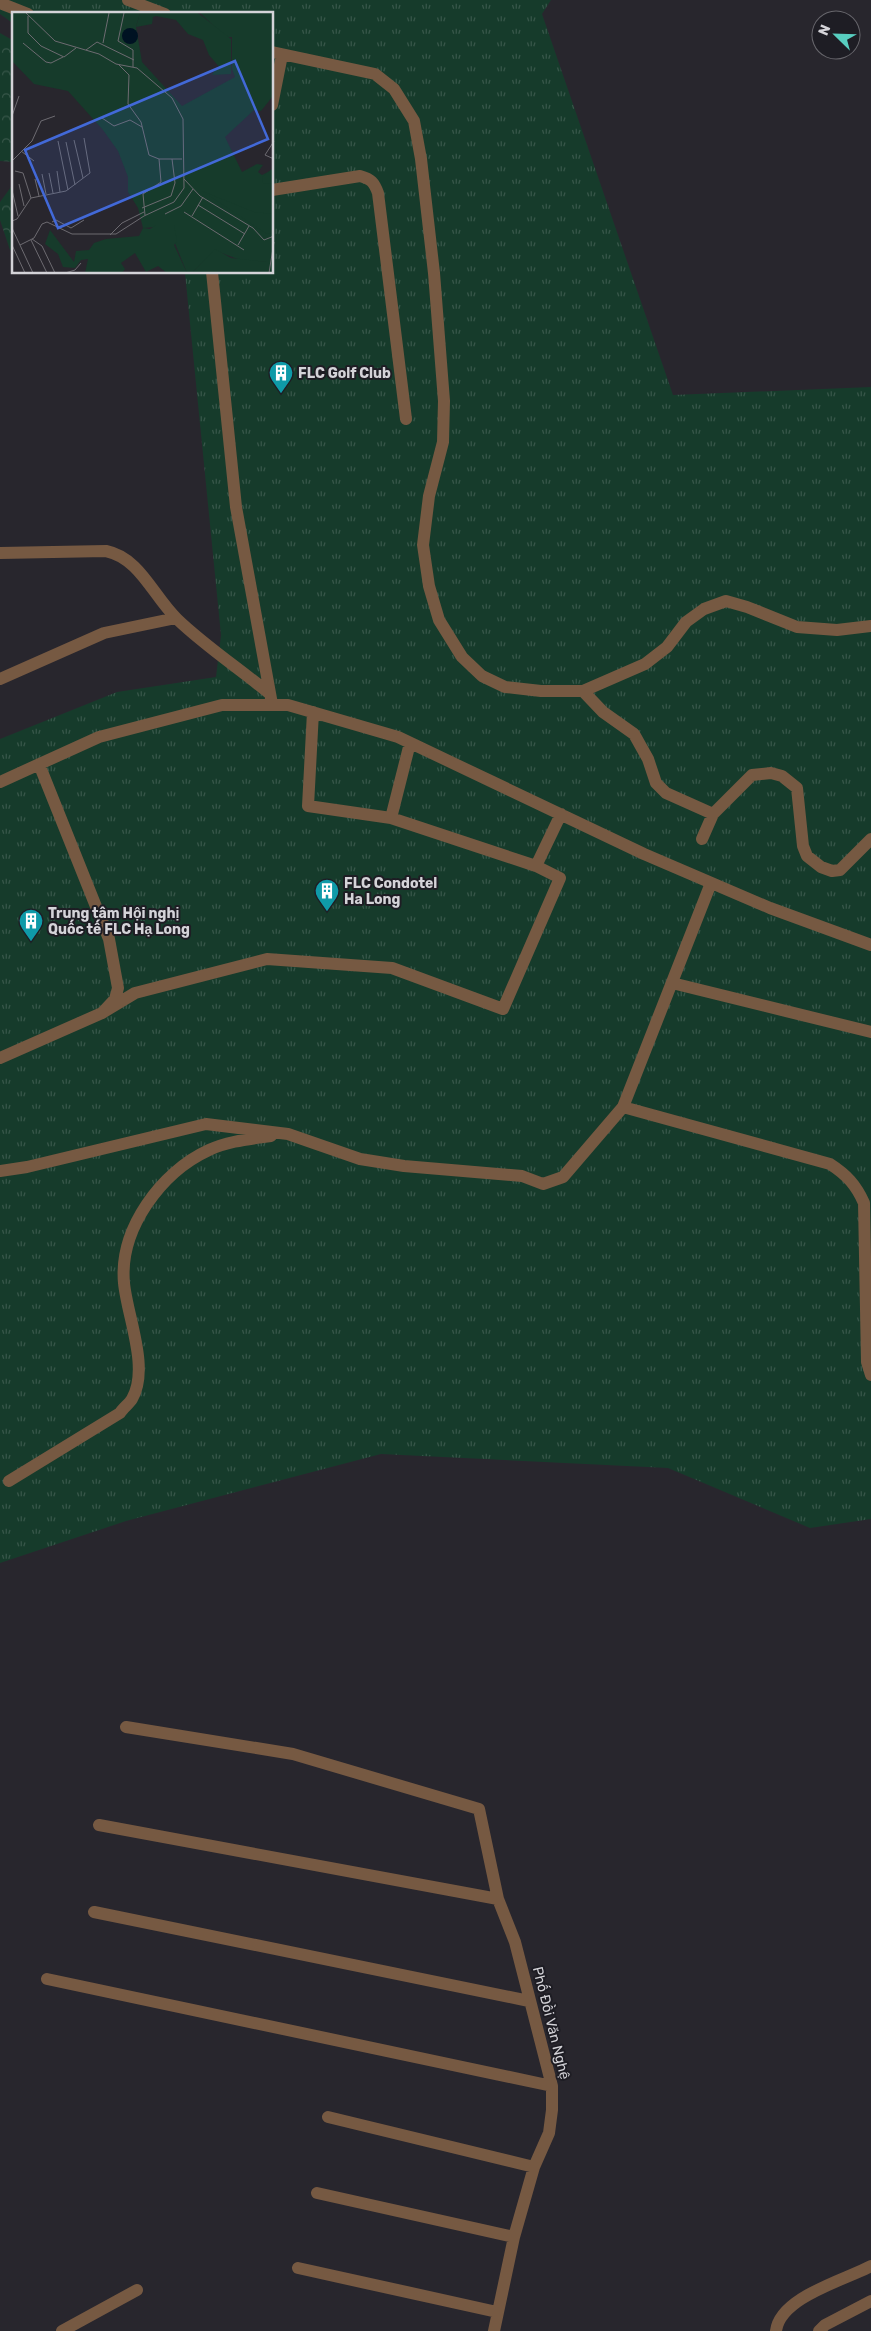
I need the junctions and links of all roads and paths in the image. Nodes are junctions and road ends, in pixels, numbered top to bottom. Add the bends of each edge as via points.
1 (128, 0) edge
2 (0, 3) edge
3 (14, 4) edge
4 (25, 12) edge
5 (160, 12) edge
6 (277, 54) edge
7 (274, 85) edge
8 (274, 190) edge
9 (212, 274) edge
10 (406, 419) dead end
11 (0, 553) edge
12 (176, 618) junction
13 (871, 626) edge
14 (0, 679) edge
15 (583, 692) junction
16 (271, 699) junction
17 (313, 712) junction
18 (410, 743) junction
19 (39, 764) junction
20 (0, 782) edge
21 (561, 814) junction
22 (713, 814) junction
23 (392, 818) junction
24 (702, 838) dead end
25 (871, 839) edge
26 (536, 866) junction
27 (711, 883) junction
28 (871, 945) edge
29 (672, 983) junction
30 (102, 1013) junction
31 (871, 1032) edge
32 (0, 1058) edge
33 (623, 1107) junction
34 (288, 1134) junction
35 (0, 1171) edge
36 (871, 1375) edge
37 (10, 1481) dead end
38 (126, 1727) dead end
39 (99, 1825) dead end
40 (498, 1899) junction
41 (94, 1912) dead end
42 (47, 1979) dead end
43 (529, 2001) junction
44 (552, 2086) junction
45 (328, 2117) dead end
46 (534, 2167) junction
47 (317, 2193) dead end
48 (514, 2237) junction
49 (871, 2266) edge
50 (298, 2268) dead end
51 (136, 2290) dead end
52 (871, 2301) edge
53 (497, 2312) junction
54 (825, 2329) edge
55 (62, 2331) edge
56 (494, 2331) edge
57 (776, 2331) edge

1 - 5 street
2 - 3 street
3 - 4 street
6 - 7 street
6 - 15 street via 375,74 394,89 414,121 432,254 444,401 443,442 429,496 423,545 439,620 462,657 482,676 505,687
8 - 10 street via 360,176 374,183 378,193
9 - 16 street via 236,506
11 - 12 street via 116,553 133,564
12 - 14 street via 104,633
12 - 16 street
13 - 15 street via 836,630 797,627 747,606 726,601 704,608 686,622 667,647 645,664
15 - 22 street via 603,712 634,734 648,759 656,783 666,793
16 - 17 street
16 - 19 street via 222,705 99,737
17 - 18 street
17 - 23 street via 308,806
18 - 21 street
18 - 23 street
19 - 20 street
19 - 30 street via 109,939 118,988 115,999
21 - 26 street
21 - 27 street
22 - 24 street
22 - 25 street via 752,775 772,773 782,776 797,788 806,856 821,867 840,870
23 - 26 street
26 - 30 street via 560,878 503,1009 392,968 267,959 135,993
27 - 28 street
27 - 29 street
29 - 31 street
29 - 33 street
30 - 32 street
33 - 34 street via 563,1177 543,1184 522,1176 360,1159
33 - 36 street via 830,1164 845,1174 864,1203 867,1362
34 - 35 street via 206,1124
34 - 37 street via 236,1142 210,1150 183,1164 158,1189 138,1219 127,1252 124,1282 139,1363 132,1398 120,1413
38 - 40 street, Phố Đồi Văn Nghệ via 293,1754 479,1810
39 - 40 street
40 - 43 street, Phố Đồi Văn Nghệ via 515,1942
41 - 43 street
42 - 44 street
43 - 44 street, Phố Đồi Văn Nghệ
44 - 46 street, Phố Đồi Văn Nghệ via 549,2133
45 - 46 street
46 - 48 street, Phố Đồi Văn Nghệ
47 - 48 street
48 - 53 street, Phố Đồi Văn Nghệ
49 - 57 street via 796,2301
50 - 53 street
51 - 55 street
52 - 54 street
53 - 56 street, Phố Đồi Văn Nghệ

